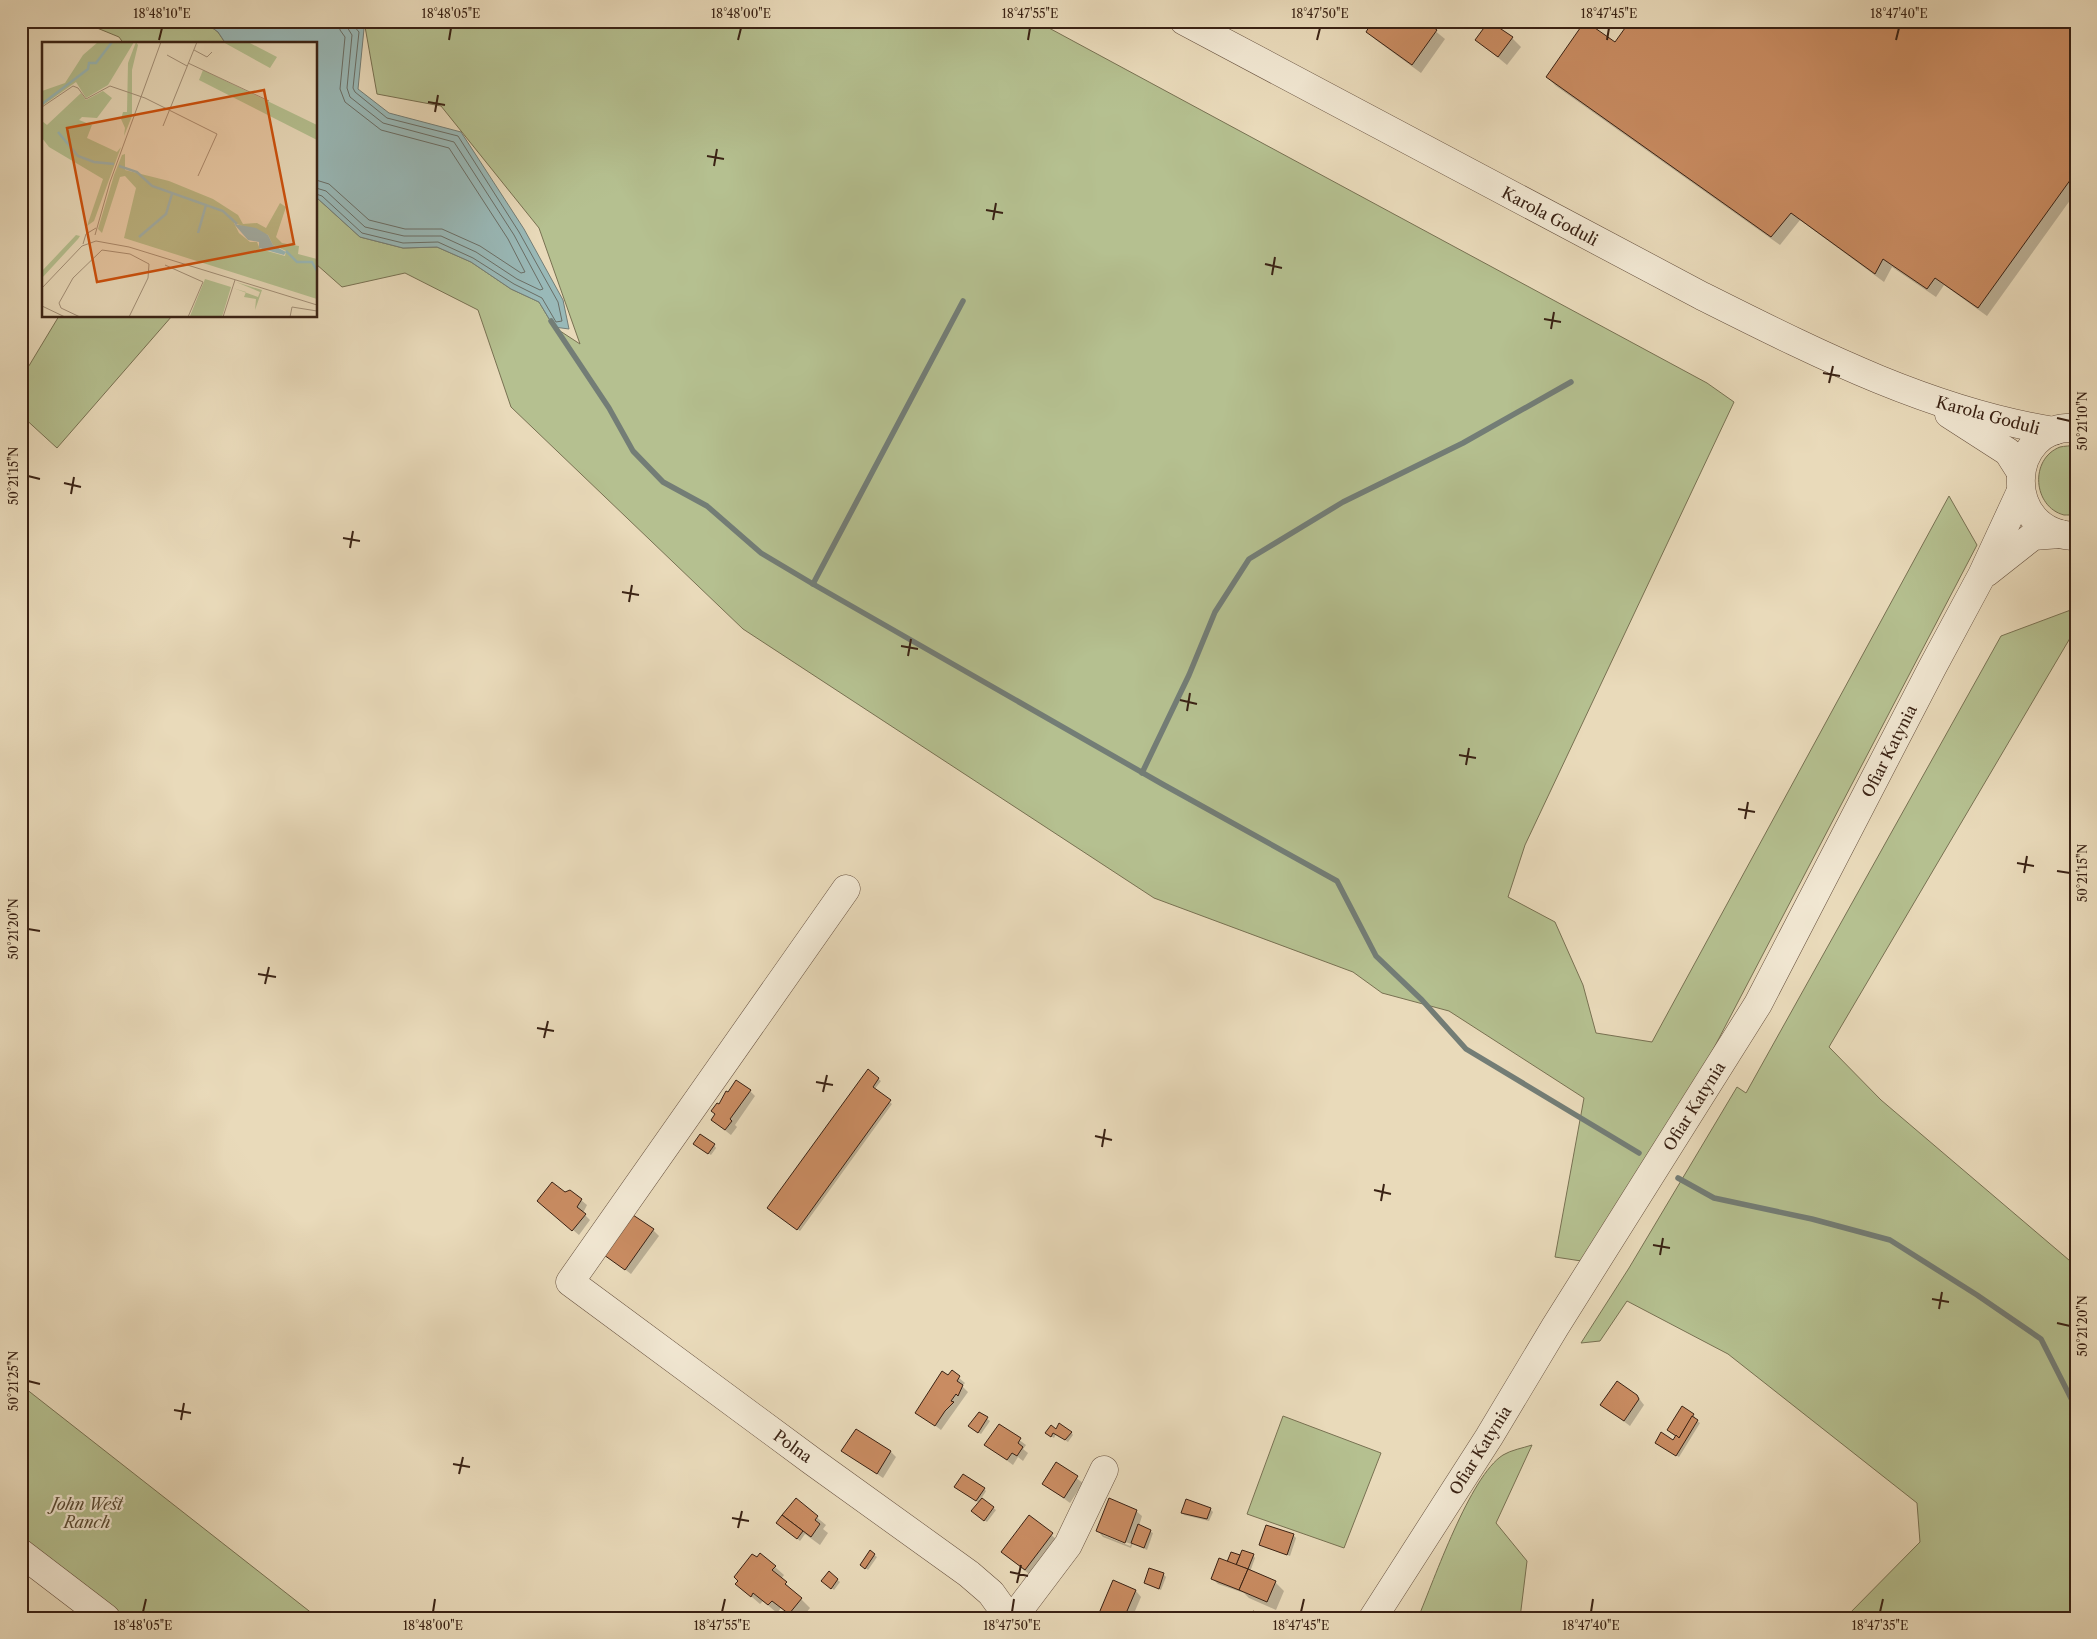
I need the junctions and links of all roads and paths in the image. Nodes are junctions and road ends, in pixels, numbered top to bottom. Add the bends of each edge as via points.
1 (1184, 21) edge
2 (1922, 398) junction
3 (2065, 430) edge
4 (2020, 482) junction
5 (2068, 535) edge
6 (1982, 575) junction
7 (846, 889) dead end
8 (1104, 1470) dead end
9 (21, 1553) edge
10 (106, 1618) edge
11 (1011, 1618) edge
12 (1373, 1618) edge

1 - 2 street, Karola Goduli via 1702,296 1771,331
2 - 3 street, Karola Goduli via 2025,426
2 - 4 street, Karola Goduli via 2008,452
3 - 4 street, Ofiar Katynia via 2042,437 2032,446 2025,458
4 - 5 street, Karola Goduli via 2025,506 2032,516 2044,528
4 - 6 street, Ofiar Katynia
5 - 6 street, Ofiar Katynia via 2033,536
6 - 12 street, Ofiar Katynia via 1758,1004 1489,1438
7 - 11 street, Polna via 570,1282 969,1574 991,1593
8 - 11 street via 1068,1544
9 - 10 street

